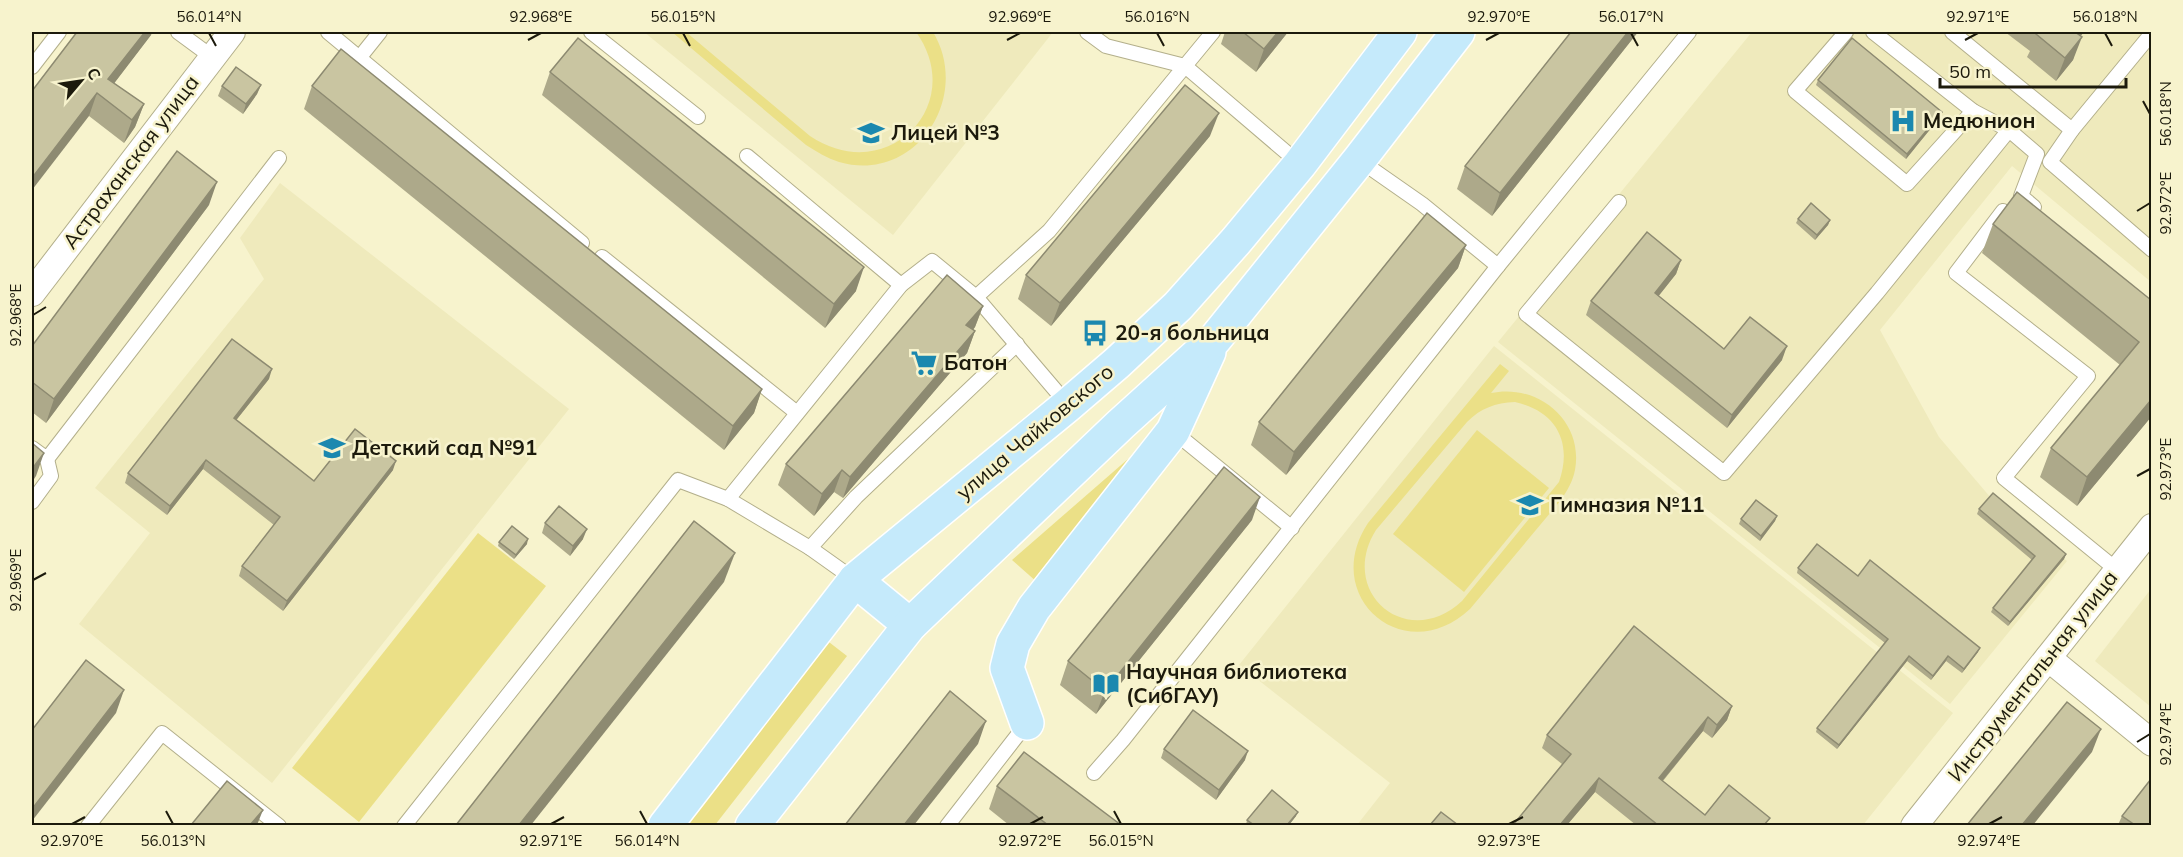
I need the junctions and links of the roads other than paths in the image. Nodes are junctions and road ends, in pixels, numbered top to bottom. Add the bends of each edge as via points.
1 (59, 32) edge
2 (178, 32) edge
3 (232, 32) edge
4 (328, 32) edge
5 (380, 32) edge
6 (591, 32) edge
7 (1087, 32) edge
8 (1213, 32) edge
9 (1400, 32) edge
10 (1458, 32) edge
11 (1689, 32) edge
12 (1846, 32) edge
13 (1873, 32) edge
14 (1952, 32) edge
15 (2151, 33) edge
16 (212, 57) junction
17 (360, 57) junction
18 (1185, 66) junction
19 (32, 67) edge
20 (1973, 111) junction
21 (698, 117) dead end
22 (2009, 130) junction
23 (2072, 130) junction
24 (747, 156) dead end
25 (279, 158) dead end
26 (1359, 160) junction
27 (1300, 164) junction
28 (1619, 202) dead end
29 (2015, 215) edge
30 (2047, 218) edge
31 (582, 243) edge
32 (2151, 250) edge
33 (602, 257) edge
34 (1498, 266) junction
35 (900, 285) junction
36 (32, 293) edge
37 (976, 297) junction
38 (1215, 339) junction
39 (1017, 344) junction
40 (1068, 405) junction
41 (797, 413) junction
42 (1173, 431) junction
43 (32, 448) edge
44 (47, 459) junction
45 (728, 500) junction
46 (32, 502) edge
47 (2151, 527) edge
48 (1292, 528) junction
49 (810, 548) junction
50 (2117, 570) junction
51 (855, 580) junction
52 (910, 625) junction
53 (2048, 658) junction
54 (1027, 723) joint
55 (2151, 743) edge
56 (1094, 773) dead end
57 (951, 824) edge
58 (88, 825) edge
59 (279, 825) edge
60 (404, 825) edge
61 (665, 825) edge
62 (752, 825) edge
63 (1914, 825) edge

1 - 19 lane
2 - 16 lane
3 - 16 street, Астраханская улица
4 - 17 lane
5 - 17 lane
6 - 21 lane
7 - 18 lane via 1106,46
8 - 18 lane
9 - 27 main road, улица Чайковского
10 - 26 main road
11 - 34 lane
12 - 20 lane via 1795,91 1907,184
13 - 20 lane
14 - 23 lane
15 - 23 lane
16 - 36 street, Астраханская улица
17 - 31 lane
18 - 27 lane
18 - 37 lane via 1049,231
20 - 22 lane
22 - 28 lane via 1724,472 1526,314
22 - 30 lane via 2037,154 2021,196
23 - 32 lane via 2050,162
24 - 35 lane
25 - 44 lane
26 - 34 lane via 1422,204
26 - 38 main road
27 - 40 main road, улица Чайковского via 1178,306
29 - 50 lane via 2006,207 1956,273 2088,376 2004,478
33 - 41 lane
34 - 48 lane
35 - 37 lane via 932,261
35 - 41 lane
37 - 39 lane
38 - 42 main road
38 - 52 main road
39 - 40 lane
39 - 49 lane via 856,497
40 - 51 main road, улица Чайковского
41 - 45 lane
42 - 48 lane
42 - 54 main road via 1034,608 1013,644 1008,668
43 - 44 lane
44 - 46 lane via 51,476
45 - 49 lane
45 - 60 lane via 678,480
47 - 50 street, Инструментальная улица
48 - 56 lane
49 - 51 lane
50 - 53 street, Инструментальная улица
51 - 52 main road
51 - 61 main road, улица Чайковского
52 - 62 main road
53 - 55 street
53 - 63 street, Инструментальная улица
54 - 57 lane
58 - 59 lane via 162,733

